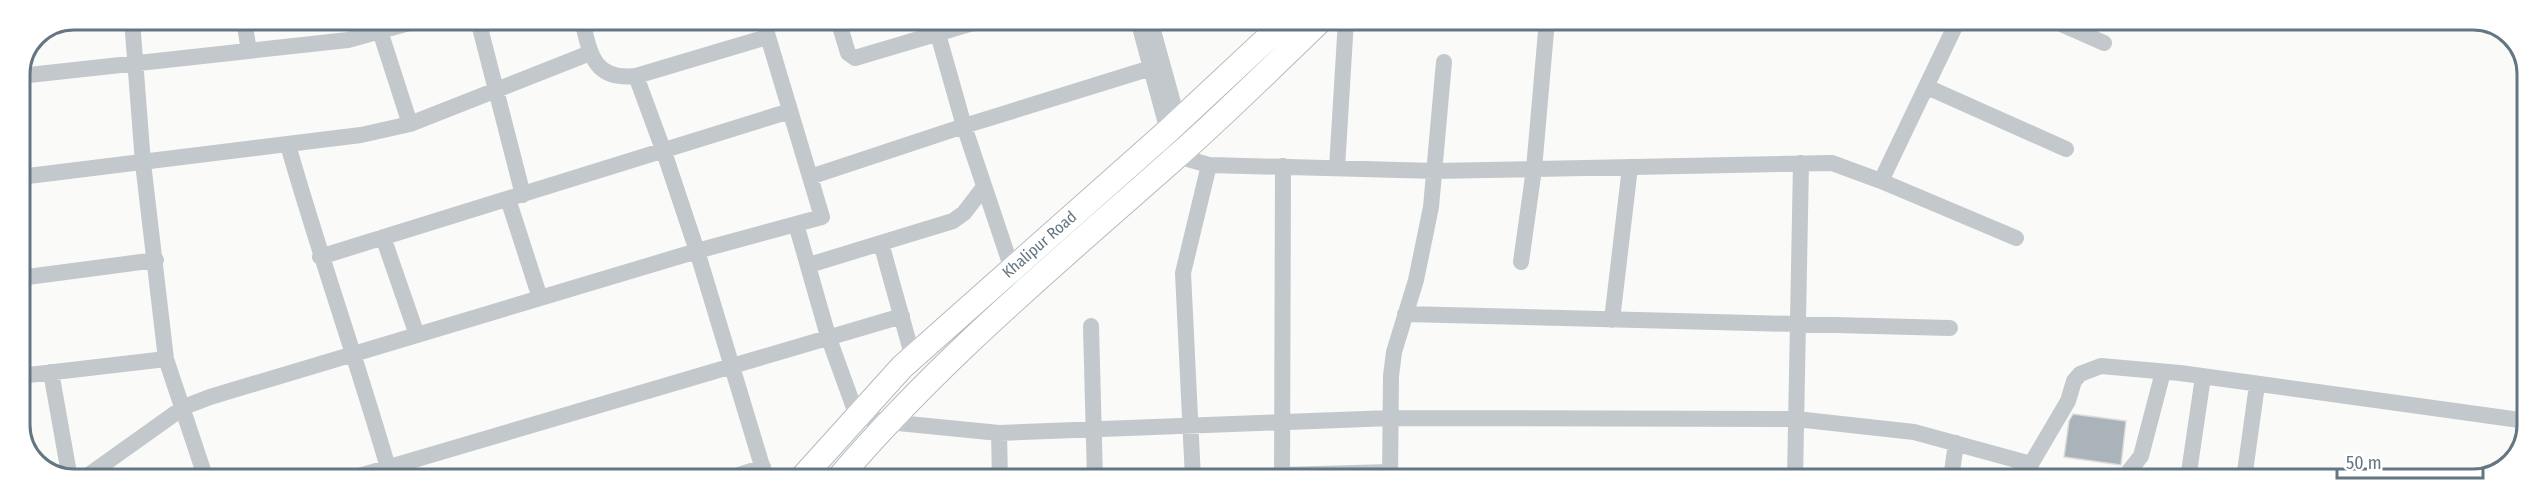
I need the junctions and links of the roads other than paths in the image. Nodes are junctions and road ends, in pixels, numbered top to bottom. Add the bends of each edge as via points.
1 (133, 30) edge
2 (247, 30) edge
3 (384, 30) edge
4 (480, 30) edge
5 (584, 30) edge
6 (765, 30) edge
7 (841, 30) edge
8 (926, 30) edge
9 (937, 30) edge
10 (1141, 30) edge
11 (1152, 30) edge
12 (1276, 30) edge
13 (1310, 30) edge
14 (1345, 30) edge
15 (1546, 30) edge
16 (1953, 30) edge
17 (2075, 30) edge
18 (380, 31) junction
19 (767, 37) junction
20 (2104, 43) dead end
21 (250, 51) junction
22 (590, 53) junction
23 (1444, 62) dead end
24 (135, 64) junction
25 (1151, 68) junction
26 (30, 75) edge
27 (636, 76) junction
28 (1927, 87) junction
29 (494, 90) junction
30 (789, 111) junction
31 (410, 124) junction
32 (964, 126) junction
33 (1173, 126) junction
34 (288, 146) junction
35 (1148, 148) junction
36 (2066, 149) dead end
37 (664, 152) junction
38 (1177, 157) junction
39 (143, 163) junction
40 (1801, 164) junction
41 (1209, 165) junction
42 (1283, 166) junction
43 (1630, 167) junction
44 (1336, 168) junction
45 (1534, 169) junction
46 (1436, 171) junction
47 (30, 176) edge
48 (810, 177) junction
49 (1881, 181) junction
50 (984, 187) junction
51 (516, 197) junction
52 (796, 224) junction
53 (383, 237) junction
54 (2016, 238) dead end
55 (881, 243) junction
56 (697, 251) junction
57 (320, 257) junction
58 (156, 260) junction
59 (1521, 262) dead end
60 (809, 265) junction
61 (1011, 268) junction
62 (30, 277) edge
63 (1021, 293) junction
64 (540, 298) junction
65 (1405, 314) junction
66 (902, 316) junction
67 (1612, 320) junction
68 (1798, 325) junction
69 (1091, 326) dead end
70 (1950, 328) dead end
71 (417, 335) junction
72 (828, 336) junction
73 (355, 354) junction
74 (913, 357) junction
75 (166, 359) junction
76 (731, 364) junction
77 (51, 372) junction
78 (2163, 372) junction
79 (30, 375) edge
80 (2203, 377) junction
81 (2257, 385) junction
82 (184, 407) junction
83 (857, 416) junction
84 (1391, 418) junction
85 (1796, 419) junction
86 (2517, 420) edge
87 (888, 422) junction
88 (1282, 423) junction
89 (1190, 427) junction
90 (1094, 431) junction
91 (999, 433) junction
92 (1956, 442) junction
93 (68, 469) edge
94 (96, 469) edge
95 (203, 469) edge
96 (389, 469) edge
97 (403, 469) edge
98 (763, 469) edge
99 (810, 469) edge
100 (847, 469) edge
101 (999, 469) edge
102 (1095, 469) edge
103 (1192, 469) edge
104 (1282, 469) edge
105 (1390, 469) edge
106 (1795, 469) edge
107 (1952, 469) edge
108 (2023, 469) edge
109 (2032, 469) edge
110 (2131, 469) edge
111 (2189, 469) edge
112 (2245, 469) edge

1 - 24 street
2 - 21 street
3 - 18 street
4 - 29 street
5 - 22 street
6 - 19 street
7 - 8 street via 848,53 855,58
9 - 32 street
10 - 25 street
11 - 33 street
12 - 33 street, Khalipur Road
13 - 38 street, Khalipur Road
14 - 44 street
15 - 45 street
16 - 28 street
17 - 20 street
18 - 21 street via 348,40
18 - 31 street
19 - 27 street
19 - 30 street
21 - 24 street
22 - 27 street via 610,75
22 - 29 street
23 - 46 street
24 - 26 street
24 - 39 street
25 - 32 street
25 - 33 street
27 - 37 street
28 - 36 street
28 - 49 street
29 - 31 street
29 - 51 street
30 - 37 street
30 - 48 street
31 - 34 street
32 - 48 street
32 - 50 street
33 - 35 street, Khalipur Road
34 - 39 street
34 - 57 street
35 - 38 street
35 - 61 street, Khalipur Road
37 - 51 street
37 - 56 street
38 - 41 street
38 - 63 street, Khalipur Road
39 - 47 street
39 - 58 street
40 - 43 street
40 - 49 street via 1832,163
40 - 68 street
41 - 42 street
41 - 89 street via 1183,273
42 - 44 street
42 - 88 street
43 - 45 street
43 - 67 street
44 - 46 street
45 - 46 street
45 - 59 street
46 - 65 street via 1423,250
48 - 52 street via 822,217
49 - 54 street
50 - 55 street via 953,221
50 - 61 street
51 - 53 street
51 - 64 street
52 - 56 street
52 - 60 street
53 - 57 street
53 - 71 street
55 - 60 street
55 - 66 street
56 - 64 street
56 - 76 street
57 - 73 street
58 - 62 street
58 - 75 street
60 - 72 street
61 - 63 street
61 - 74 street, Khalipur Road
63 - 87 street, Khalipur Road
64 - 71 street
65 - 67 street
65 - 84 street via 1390,376
66 - 72 street
66 - 74 street
67 - 68 street
68 - 70 street
68 - 85 street
69 - 90 street
71 - 73 street
72 - 76 street
72 - 83 street
73 - 82 street
73 - 96 street
74 - 83 street, Khalipur Road
75 - 77 street
75 - 82 street
76 - 97 street
76 - 98 street
77 - 79 street
77 - 93 street
78 - 80 street
78 - 109 street via 2101,366 2080,374
78 - 110 street via 2141,456
80 - 81 street
80 - 111 street
81 - 86 street
81 - 112 street
82 - 94 street
82 - 95 street
83 - 87 street
83 - 99 street, Khalipur Road
84 - 85 street
84 - 88 street
84 - 105 street
85 - 92 street via 1914,432
85 - 106 street
87 - 91 street
87 - 100 street, Khalipur Road
88 - 89 street
88 - 104 street
89 - 90 street
89 - 103 street
90 - 91 street
90 - 102 street
91 - 101 street
92 - 107 street
92 - 108 street

